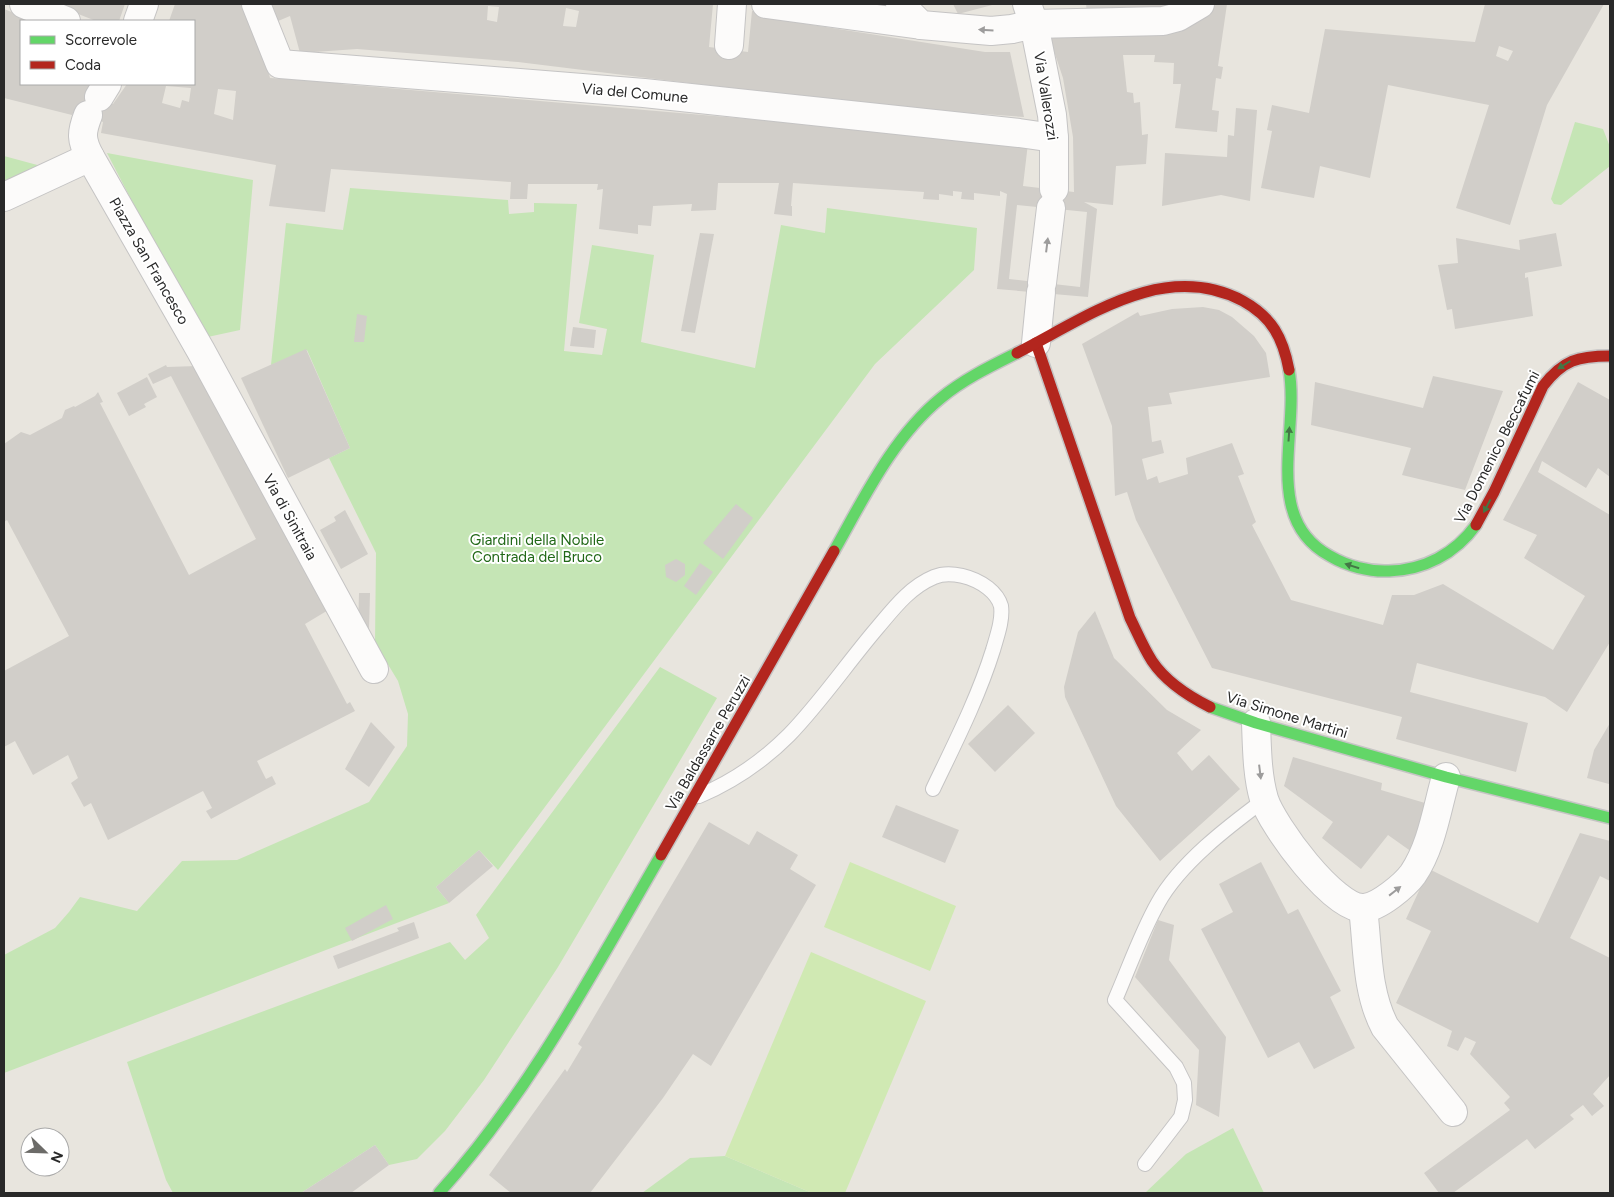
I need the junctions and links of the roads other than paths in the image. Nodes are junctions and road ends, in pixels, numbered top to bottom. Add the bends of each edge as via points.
1 (24, 4) edge
2 (144, 4) edge
3 (256, 4) edge
4 (732, 4) edge
5 (770, 4) edge
6 (900, 4) edge
7 (1200, 4) edge
8 (1031, 14) edge
9 (64, 20) edge
10 (138, 20) edge
11 (921, 25) junction
12 (728, 45) dead end
13 (98, 99) edge
14 (1054, 138) junction
15 (90, 157) junction
16 (4, 196) edge
17 (1036, 343) junction
18 (1610, 356) edge
19 (208, 365) joint
20 (374, 669) dead end
21 (1256, 723) junction
22 (1446, 777) junction
23 (933, 789) dead end
24 (694, 799) junction
25 (1264, 800) junction
26 (1610, 818) edge
27 (1363, 908) junction
28 (1453, 1112) dead end
29 (1145, 1164) dead end
30 (439, 1193) edge

1 - 9 street
2 - 10 street
3 - 14 street, Via del Comune via 280,64 644,93
4 - 12 street
5 - 11 street
6 - 11 street
7 - 8 street via 1178,17 1163,21
8 -> 11 street via 1012,29
8 - 14 street, Via Vallerozzi
13 - 15 street, Piazza San Francesco via 83,127 82,138
17 -> 14 street, Via Vallerozzi via 1052,199
15 - 16 street
15 - 19 street, Piazza San Francesco
18 -> 17 street, Via Domenico Beccafumi via 1578,358 1560,365 1551,374 1468,536 1442,558 1399,572 1339,562 1310,542 1297,525 1288,468 1291,377 1286,354 1274,326 1252,306 1216,290 1170,286 1106,306
17 - 21 street, Via Simone Martini via 1123,600 1152,661 1168,680 1193,698
17 - 24 street, Via Baldassarre Peruzzi via 1001,359 952,390 930,408 899,445 876,479
19 - 20 street, Via di Sinitraia
21 - 22 street, Via Simone Martini
21 -> 25 street
22 - 26 street, Via Simone Martini
27 -> 22 street via 1391,895 1418,866
23 - 24 lane via 984,680 1000,620 1001,604 994,593 975,580 956,575 936,576 909,593 788,735 744,772
24 - 30 street, Via Baldassarre Peruzzi via 530,1078 485,1140
25 - 27 street via 1278,826 1317,878 1338,898
25 - 29 lane via 1220,835 1168,888 1115,1000 1176,1067 1186,1092 1176,1125
27 - 28 street via 1372,993 1381,1018

